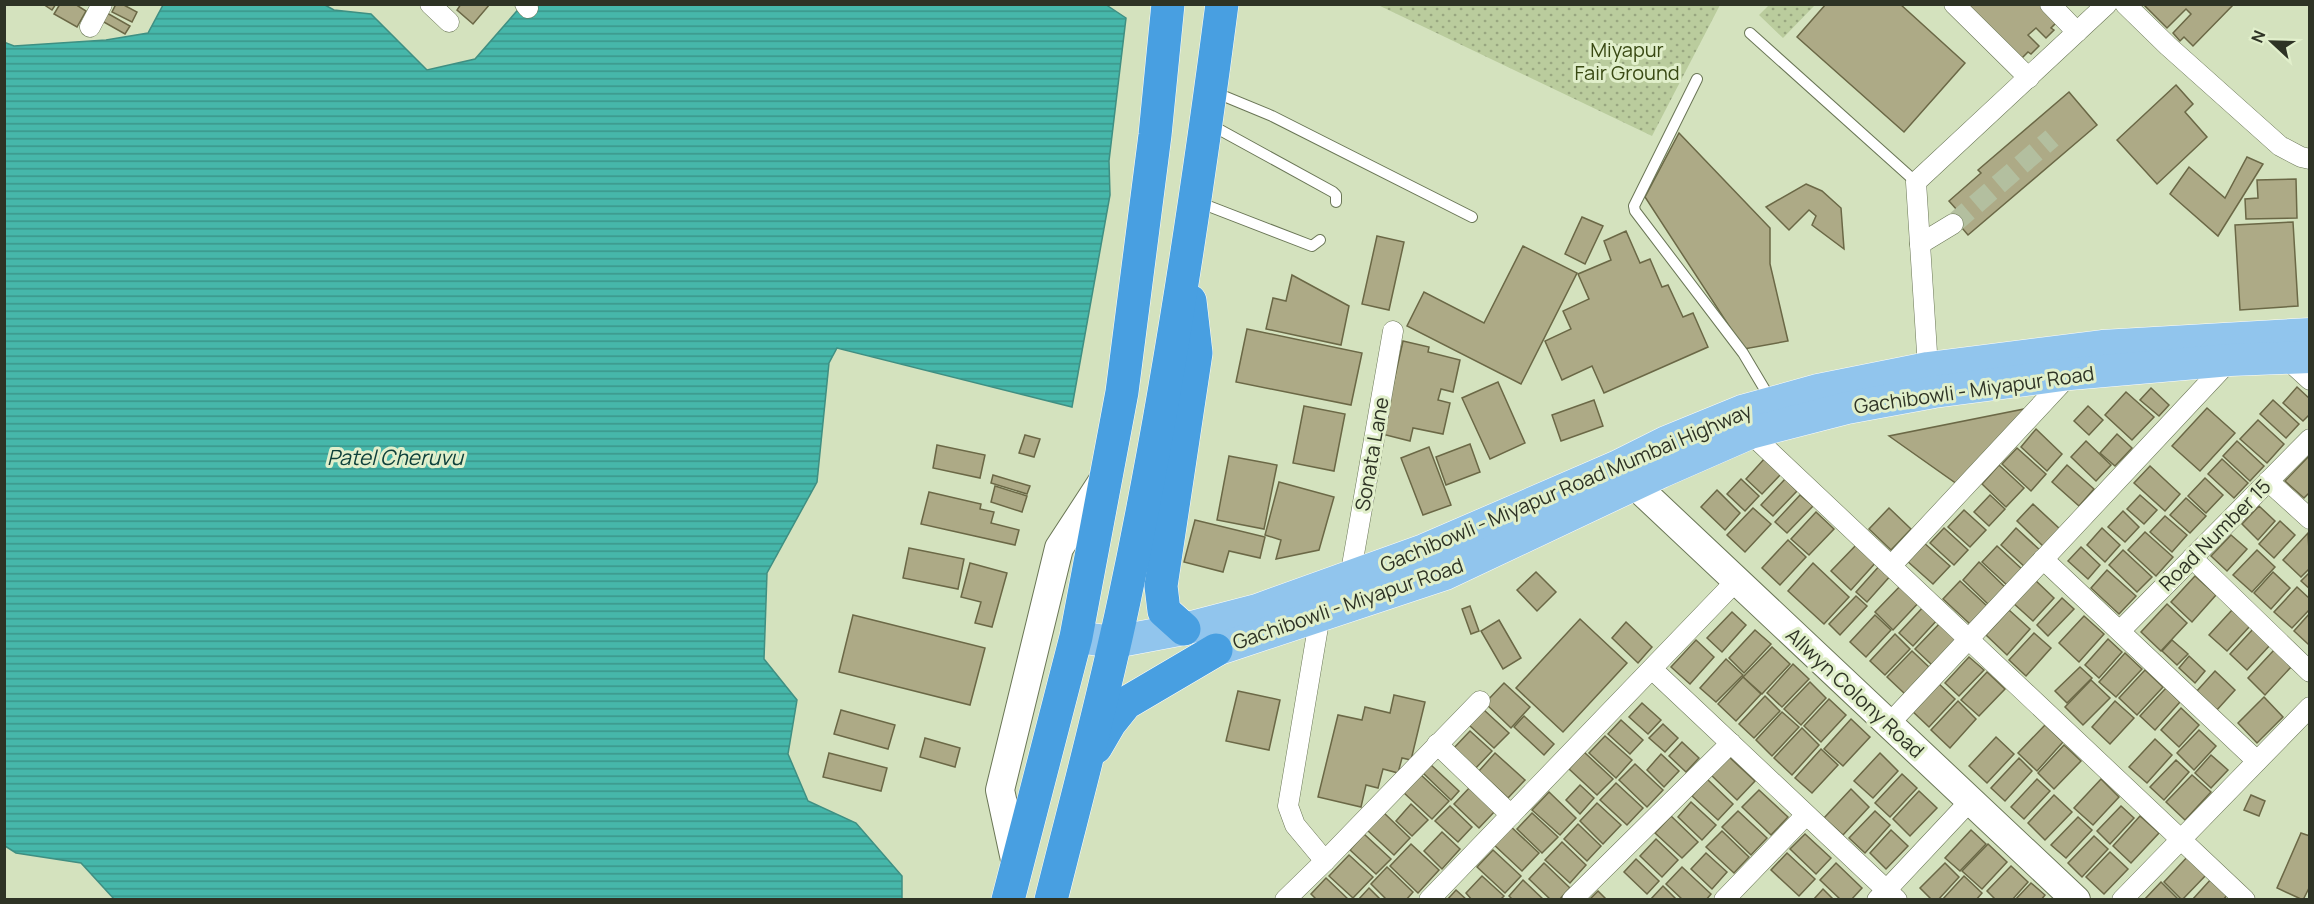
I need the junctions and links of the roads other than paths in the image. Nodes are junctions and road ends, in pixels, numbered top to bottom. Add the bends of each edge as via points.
1 (102, 4) edge
2 (430, 4) edge
3 (1168, 4) edge
4 (1222, 4) edge
5 (1954, 4) edge
6 (2050, 4) edge
7 (2107, 4) edge
8 (2125, 4) edge
9 (449, 22) dead end
10 (90, 27) dead end
11 (2077, 32) junction
12 (1749, 33) dead end
13 (2029, 78) junction
14 (1697, 79) dead end
15 (1208, 106) junction
16 (2310, 159) edge
17 (1916, 182) junction
18 (1195, 201) junction
19 (1336, 201) dead end
20 (1472, 217) dead end
21 (1953, 224) tunnel mouth
22 (1320, 240) dead end
23 (1920, 244) junction
24 (1187, 264) junction
25 (1393, 331) dead end
26 (2310, 334) edge
27 (2298, 357) edge
28 (2230, 360) junction
29 (1928, 368) junction
30 (2070, 374) junction
31 (2310, 380) edge
32 (1773, 403) junction
33 (1750, 433) junction
34 (2310, 439) edge
35 (1105, 476) junction
36 (2268, 481) junction
37 (1635, 485) junction
38 (2310, 519) edge
39 (2192, 558) junction
40 (2043, 560) junction
41 (1891, 566) junction
42 (1350, 577) junction
43 (1736, 581) junction
44 (1320, 615) junction
45 (1184, 629) junction
46 (2120, 631) junction
47 (1076, 637) junction
48 (1968, 640) junction
49 (1115, 642) junction
50 (1216, 650) joint
51 (1652, 669) junction
52 (2310, 672) edge
53 (1066, 677) junction
54 (1104, 681) junction
55 (1480, 701) dead end
56 (2310, 707) edge
57 (1889, 724) junction
58 (1437, 744) junction
59 (1731, 744) junction
60 (2257, 761) junction
61 (1082, 773) junction
62 (1970, 801) junction
63 (1511, 815) junction
64 (1806, 815) junction
65 (2181, 839) junction
66 (1325, 861) junction
67 (1017, 868) junction
68 (1887, 896) edge
69 (1008, 900) edge
70 (1052, 900) edge
71 (1285, 900) edge
72 (1429, 900) edge
73 (1572, 900) edge
74 (1724, 900) edge
75 (2076, 900) edge
76 (2122, 900) edge
77 (2244, 900) edge

1 - 10 street
2 - 9 street
3 - 35 highway via 1127,357
4 - 15 highway
5 - 13 street
6 - 11 street
7 - 11 street
8 - 16 street via 2280,146
11 - 13 street
12 - 17 lane
13 - 17 street
14 - 32 lane via 1634,206 1635,211 1743,353
15 - 18 highway
15 - 19 lane via 1333,192
15 - 20 lane via 1272,116
17 - 23 street
18 - 22 lane via 1312,246
18 - 24 highway
21 - 23 street
23 - 29 street
24 - 45 highway via 1196,353 1161,586 1164,611
24 - 49 highway
25 - 42 street, Sonata Lane
26 - 29 main road, Gachibowli - Miyapur Road Mumbai Highway via 2102,346
27 - 28 main road, Gachibowli - Miyapur Road
27 - 31 street
28 - 30 main road, Gachibowli - Miyapur Road
28 - 40 street
29 - 32 main road, Gachibowli - Miyapur Road Mumbai Highway
30 - 33 main road, Gachibowli - Miyapur Road via 1847,408
30 - 41 street
32 - 42 main road, Gachibowli - Miyapur Road Mumbai Highway via 1742,411 1666,442 1424,550
33 - 37 main road, Gachibowli - Miyapur Road
33 - 41 street
34 - 36 street, Road Number 15
35 - 47 highway
35 - 67 street via 1059,548 1000,790
36 - 38 street
36 - 39 street, Road Number 15
37 - 43 street, Allwyn Colony Road
37 - 44 main road, Gachibowli - Miyapur Road via 1445,574
39 - 46 street, Road Number 15
39 - 52 street
40 - 46 street
40 - 48 street
41 - 48 street
42 - 45 main road, Gachibowli - Miyapur Road Mumbai Highway via 1257,610
43 - 51 street
43 - 57 street, Allwyn Colony Road
44 - 50 main road, Gachibowli - Miyapur Road
44 - 66 street via 1288,806 1295,825
45 - 49 main road, Gachibowli - Miyapur Road Mumbai Highway
46 - 60 street
47 - 49 main road, Gachibowli - Miyapur Road Mumbai Highway
47 - 53 highway
48 - 57 street
48 - 65 street
49 - 54 highway
50 - 61 highway via 1126,703
51 - 59 street
51 - 63 street
53 - 54 main road
53 - 67 highway
54 - 61 highway
55 - 58 street
56 - 60 street
57 - 62 street, Allwyn Colony Road
58 - 63 street
58 - 66 street
59 - 64 street
59 - 73 street
60 - 65 street
61 - 70 highway
62 - 68 street
62 - 75 street, Allwyn Colony Road
63 - 72 street
64 - 68 street
64 - 74 street
65 - 76 street
65 - 77 street
66 - 71 street
67 - 69 highway

